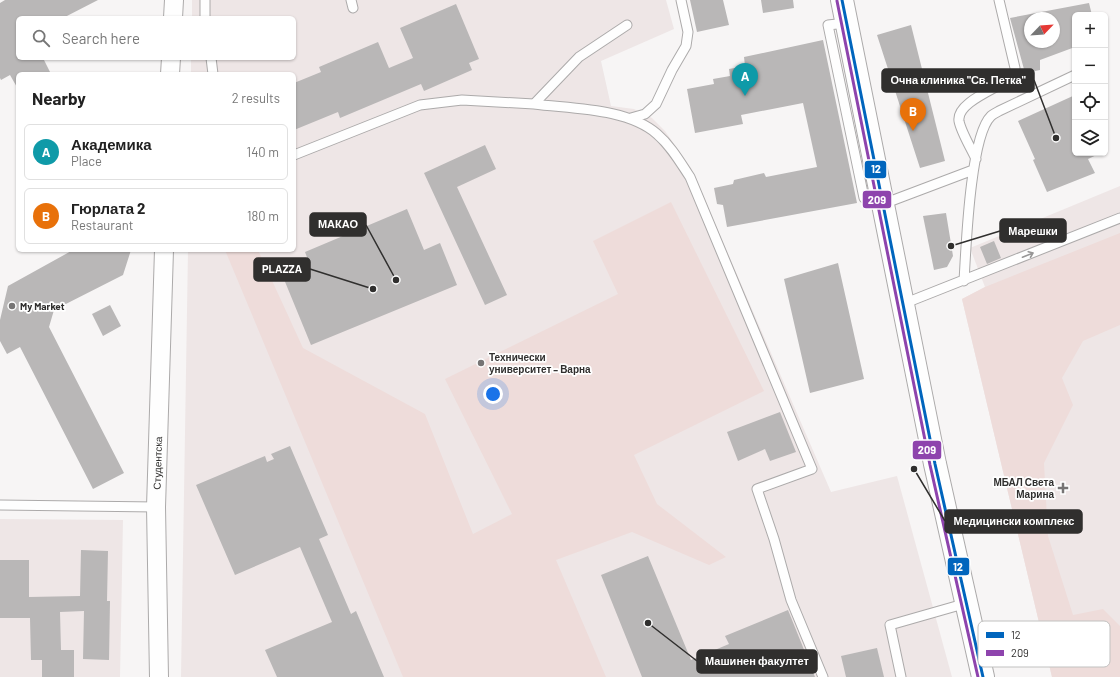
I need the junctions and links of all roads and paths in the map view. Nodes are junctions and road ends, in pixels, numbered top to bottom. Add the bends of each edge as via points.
1 (174, 0) edge
2 (205, 0) edge
3 (681, 0) edge
4 (842, 0) edge
5 (999, 0) edge
6 (173, 16) edge
7 (205, 16) edge
8 (626, 25) dead end
9 (171, 60) edge
10 (211, 60) edge
11 (170, 72) edge
12 (213, 72) edge
13 (1072, 76) edge
14 (534, 104) junction
15 (631, 118) junction
16 (296, 154) edge
17 (976, 159) junction
18 (973, 170) junction
19 (874, 201) junction
20 (1120, 218) edge
21 (164, 252) edge
22 (964, 281) junction
23 (903, 304) junction
24 (0, 505) edge
25 (156, 508) junction
26 (967, 603) junction
27 (978, 654) edge
28 (981, 667) edge
29 (159, 677) edge
30 (823, 677) edge
31 (901, 677) edge
32 (983, 677) edge

1 - 6 street
2 - 7 lane
3 - 15 lane via 688,32 686,46 656,104 645,114
4 - 19 main road
5 - 17 lane via 1015,75 1009,81 971,101 962,110 959,120
8 - 14 lane via 579,57
9 - 11 street
10 - 12 lane
13 - 17 lane via 991,117 986,125
14 - 15 lane
14 - 16 lane via 462,100 420,104
15 - 30 lane via 652,130 665,142 690,177 812,469 757,489 791,600
17 - 18 lane
18 - 19 lane
18 - 22 lane
19 - 23 main road
22 -> 20 lane
21 - 25 street, Студентска
22 - 23 lane
23 - 26 main road via 935,464
24 - 25 lane
25 - 29 street, Студентска
26 - 27 main road
26 - 31 lane via 890,625
28 - 32 main road

